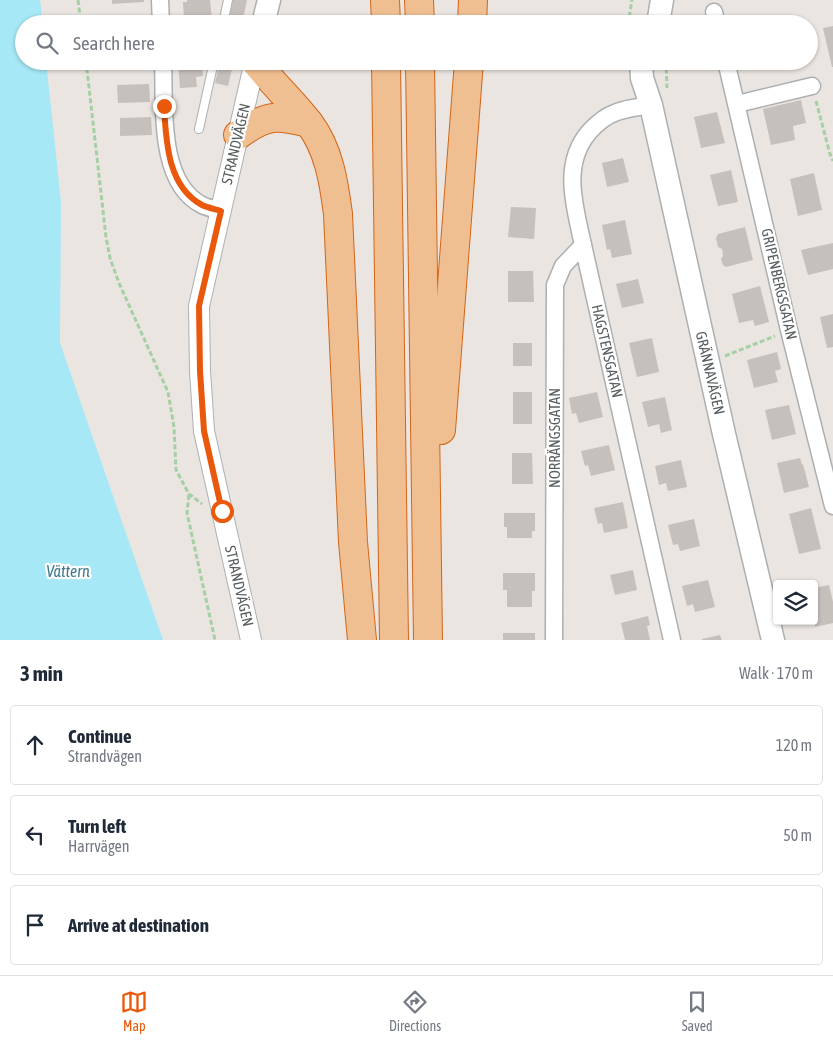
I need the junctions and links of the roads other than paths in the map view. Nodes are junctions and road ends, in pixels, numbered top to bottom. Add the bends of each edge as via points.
1 (160, 0) edge
2 (228, 0) edge
3 (269, 0) edge
4 (385, 0) edge
5 (419, 0) edge
6 (473, 0) edge
7 (646, 0) edge
8 (662, 0) edge
9 (161, 15) edge
10 (225, 15) edge
11 (265, 15) edge
12 (386, 15) edge
13 (420, 15) edge
14 (472, 15) edge
15 (644, 15) edge
16 (660, 15) edge
17 (163, 70) edge
18 (212, 70) edge
19 (253, 70) edge
20 (263, 70) edge
21 (386, 70) edge
22 (420, 70) edge
23 (468, 70) edge
24 (642, 70) edge
25 (656, 70) edge
26 (728, 70) edge
27 (812, 86) road end
28 (737, 104) junction
29 (650, 105) junction
30 (309, 123) junction
31 (200, 129) dead end
32 (238, 134) junction
33 (221, 211) junction
34 (583, 246) junction
35 (833, 506) edge
36 (428, 606) junction
37 (252, 640) edge
38 (362, 640) edge
39 (394, 640) edge
40 (428, 640) edge
41 (554, 640) edge
42 (672, 640) edge
43 (772, 640) edge

1 - 9 street
2 - 10 lane
3 - 11 main road
4 - 12 highway
5 - 13 highway
6 - 14 highway
7 - 15 main road
8 - 16 main road
17 - 33 street via 167,148 171,164 177,178 195,200
18 - 31 lane
19 - 32 street, STRANDVÄGEN
20 - 30 highway
21 - 39 highway
22 - 36 highway
23 - 36 highway
24 - 29 main road, GRÄNNAVÄGEN
25 - 29 main road, GRÄNNAVÄGEN
26 - 28 street, GRIPENBERGSGATAN
27 - 28 street
28 - 35 street, GRIPENBERGSGATAN
29 - 34 street, HAGSTENSGATAN via 617,112 599,121 576,154 571,177
29 - 43 main road, GRÄNNAVÄGEN
30 - 32 highway via 267,118
30 - 38 highway via 328,164 338,214 353,542
32 - 33 street, STRANDVÄGEN
33 - 37 street, STRANDVÄGEN via 199,306 204,431
34 - 41 street, NORRÄNGSGATAN via 563,266 555,285
34 - 42 street, HAGSTENSGATAN
36 - 40 highway

